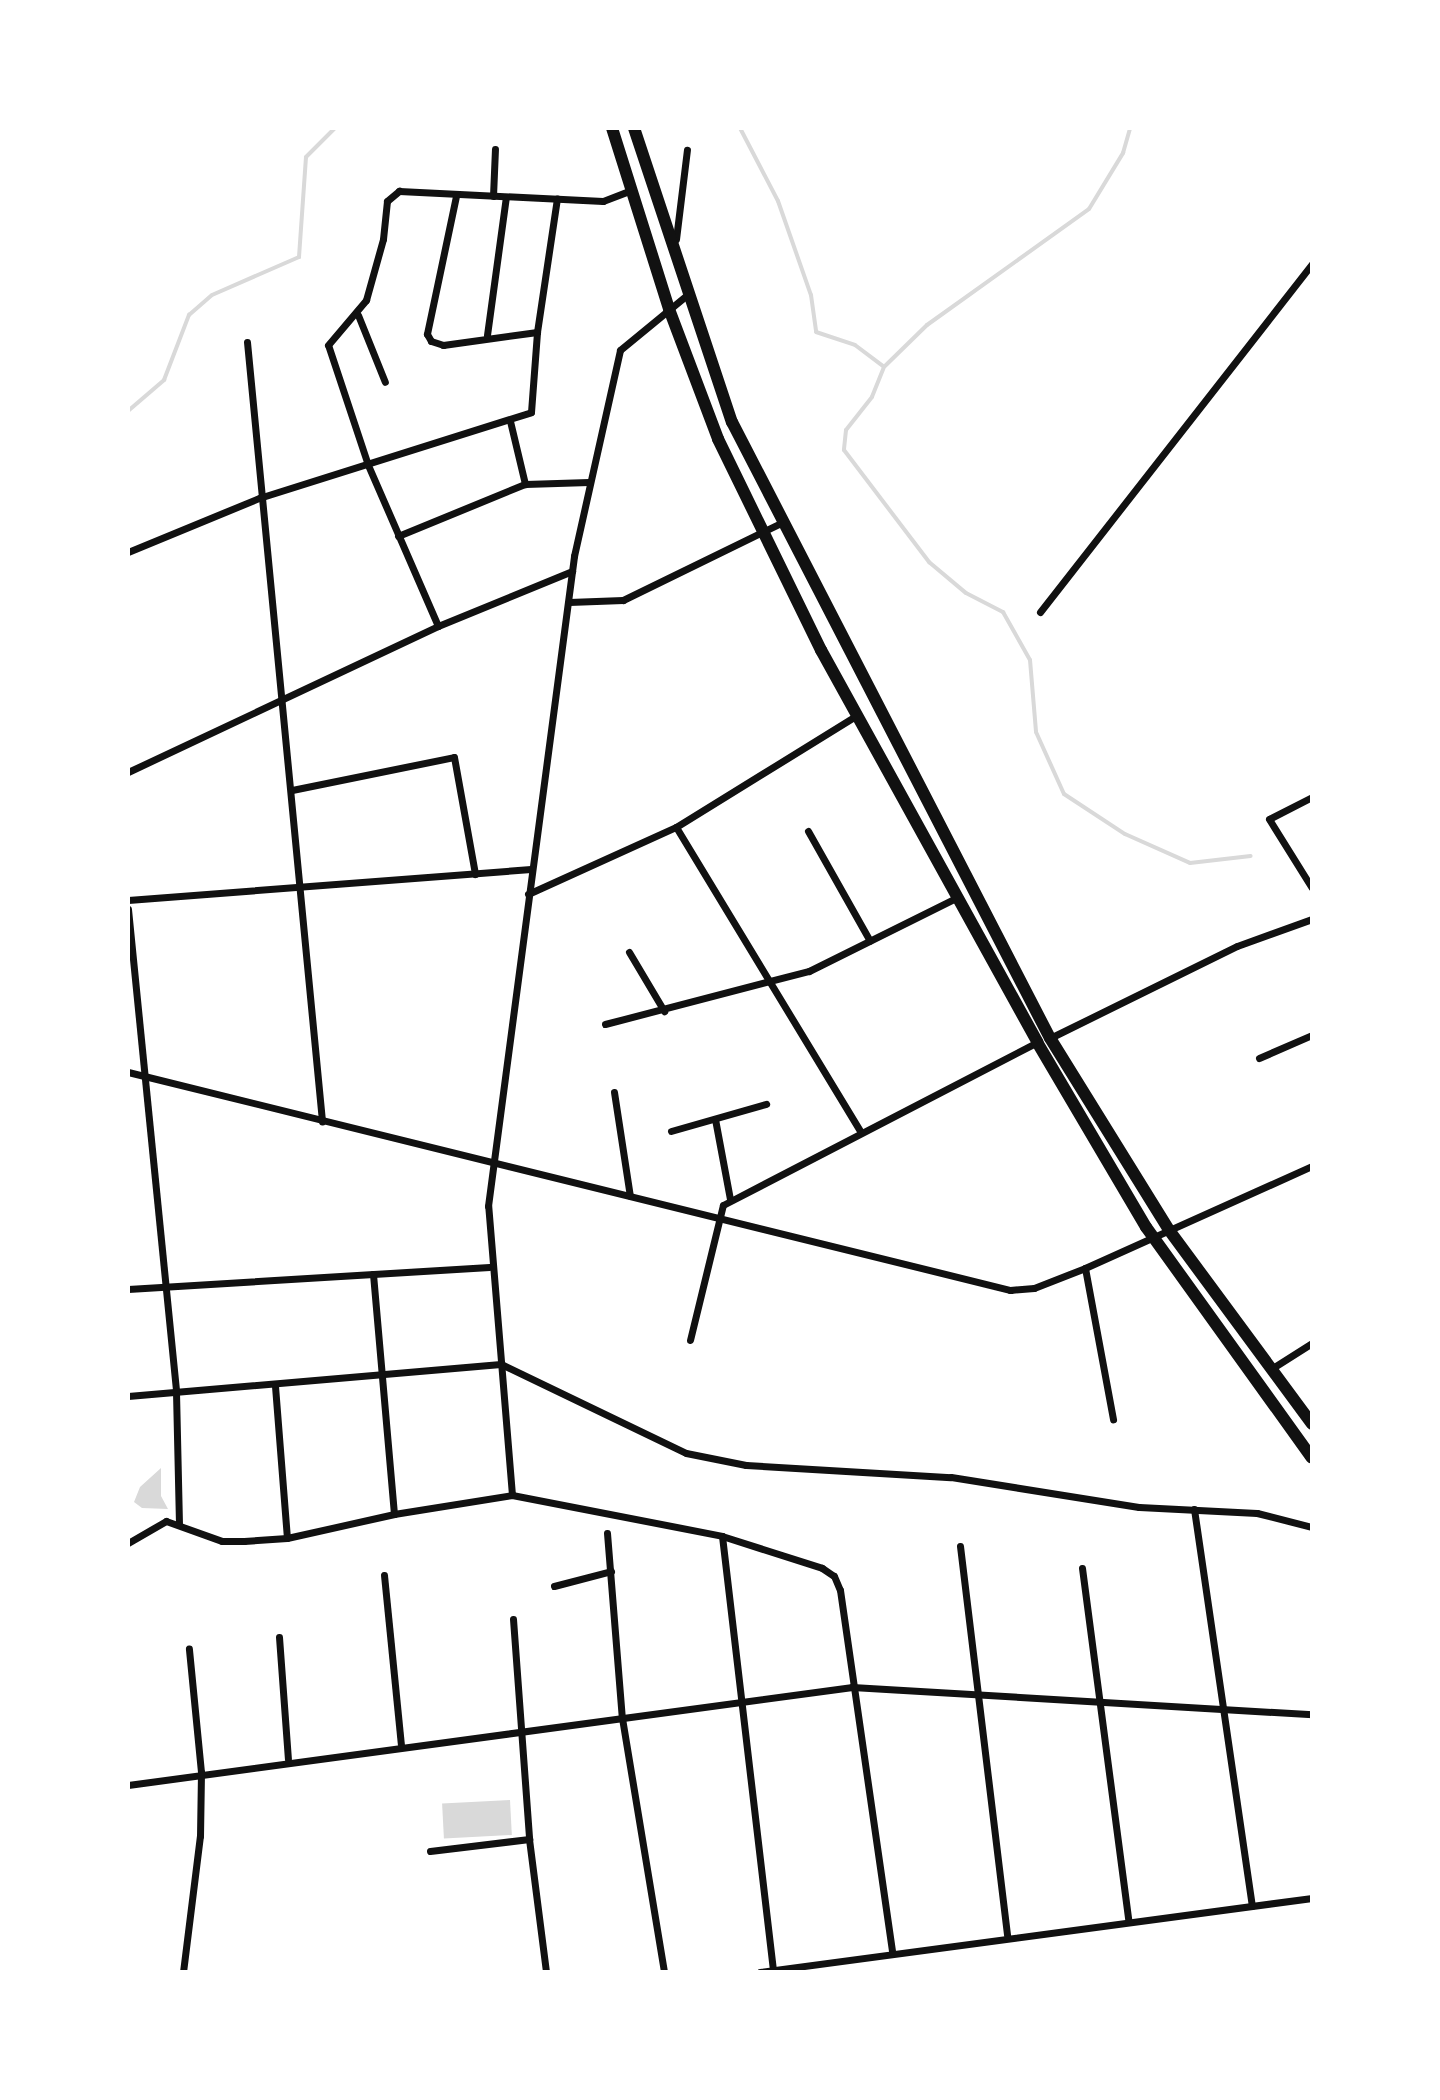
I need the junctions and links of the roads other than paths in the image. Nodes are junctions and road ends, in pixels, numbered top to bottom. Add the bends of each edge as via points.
1 (612, 128) edge
2 (634, 128) edge
3 (495, 149) dead end
4 (687, 150) dead end
5 (632, 190) junction
6 (456, 196) junction
7 (493, 196) junction
8 (506, 197) junction
9 (557, 198) junction
10 (675, 259) junction
11 (1312, 264) edge
12 (687, 295) junction
13 (669, 309) junction
14 (358, 315) junction
15 (537, 332) junction
16 (487, 335) junction
17 (247, 342) dead end
18 (385, 382) dead end
19 (510, 421) junction
20 (368, 465) junction
21 (589, 482) junction
22 (525, 484) junction
23 (259, 498) junction
24 (781, 523) junction
25 (764, 531) junction
26 (398, 536) junction
27 (128, 552) edge
28 (572, 571) junction
29 (569, 602) junction
30 (1040, 612) dead end
31 (438, 626) junction
32 (283, 699) junction
33 (859, 714) junction
34 (128, 772) edge
35 (292, 790) junction
36 (1312, 797) edge
37 (676, 827) junction
38 (808, 831) dead end
39 (531, 869) junction
40 (475, 874) junction
41 (301, 888) junction
42 (1312, 888) edge
43 (528, 894) junction
44 (960, 896) junction
45 (128, 900) edge
46 (128, 909) edge
47 (1312, 919) edge
48 (870, 941) junction
49 (629, 952) dead end
50 (772, 984) junction
51 (664, 1011) junction
52 (605, 1024) dead end
53 (1312, 1035) edge
54 (1044, 1040) junction
55 (1259, 1058) dead end
56 (128, 1072) edge
57 (144, 1075) junction
58 (614, 1092) dead end
59 (766, 1104) dead end
60 (715, 1119) junction
61 (322, 1121) junction
62 (671, 1131) dead end
63 (860, 1131) junction
64 (492, 1163) junction
65 (1312, 1166) edge
66 (630, 1196) junction
67 (730, 1199) junction
68 (718, 1214) junction
69 (1169, 1230) junction
70 (1153, 1238) junction
71 (489, 1267) junction
72 (1085, 1268) junction
73 (373, 1274) junction
74 (164, 1285) junction
75 (128, 1289) edge
76 (690, 1340) dead end
77 (1312, 1343) edge
78 (501, 1364) junction
79 (1271, 1369) junction
80 (383, 1376) junction
81 (275, 1386) junction
82 (176, 1392) junction
83 (128, 1396) edge
84 (1113, 1419) dead end
85 (1312, 1424) edge
86 (1312, 1458) edge
87 (512, 1495) junction
88 (1194, 1509) junction
89 (394, 1514) junction
90 (179, 1523) junction
91 (1312, 1527) edge
92 (128, 1533) edge
93 (607, 1533) dead end
94 (140, 1535) junction
95 (722, 1536) junction
96 (287, 1538) junction
97 (128, 1543) edge
98 (960, 1546) dead end
99 (1082, 1568) dead end
100 (611, 1571) junction
101 (384, 1575) dead end
102 (554, 1586) dead end
103 (513, 1619) dead end
104 (279, 1637) dead end
105 (189, 1649) dead end
106 (852, 1687) junction
107 (975, 1691) junction
108 (741, 1702) junction
109 (1098, 1704) junction
110 (1226, 1712) junction
111 (1312, 1714) edge
112 (622, 1718) junction
113 (519, 1732) junction
114 (401, 1744) junction
115 (288, 1759) junction
116 (201, 1772) junction
117 (128, 1785) edge
118 (529, 1839) junction
119 (430, 1851) dead end
120 (1312, 1898) edge
121 (1252, 1906) junction
122 (1128, 1919) junction
123 (1007, 1935) junction
124 (892, 1951) junction
125 (773, 1971) edge
126 (183, 1972) edge
127 (546, 1972) edge
128 (664, 1972) edge
129 (760, 1972) edge

1 - 5 main road
2 - 10 main road
3 - 7 street
4 - 10 street via 674,228
5 - 9 street via 603,201
5 - 13 main road
6 - 7 street
6 - 14 street via 391,194 375,271
6 - 16 street via 427,334 443,345
7 - 8 street
8 - 9 street
8 - 16 street
9 - 15 street
10 - 12 main road
11 - 30 street
12 - 13 street
12 - 24 main road via 732,422
13 - 21 street via 620,350
13 - 25 main road via 718,439
14 - 18 street
14 - 20 street via 328,345
15 - 16 street
15 - 19 street via 531,412
17 - 23 street
19 - 20 street
19 - 22 street
20 - 23 street
20 - 26 street
21 - 22 street
21 - 28 street
22 - 26 street
23 - 27 street
23 - 32 street
24 - 25 street
24 - 54 main road
25 - 29 street via 623,600
25 - 33 main road
26 - 31 street
28 - 29 street
28 - 31 street
29 - 39 street
31 - 32 street
32 - 34 street
32 - 35 street
33 - 37 street
33 - 44 main road
35 - 40 street via 456,759
35 - 41 street
36 - 42 street via 1269,819
37 - 43 street
37 - 50 street
38 - 48 street
39 - 40 street
39 - 43 street
40 - 41 street
41 - 45 street
41 - 61 street
43 - 64 street
44 - 48 street
44 - 54 main road
46 - 57 street
47 - 54 street via 1237,946
48 - 50 street
49 - 51 street
50 - 51 street
50 - 63 street
51 - 52 street
53 - 55 street
54 - 63 street
54 - 69 main road
54 - 70 main road
56 - 57 street
57 - 61 street
57 - 74 street
58 - 66 street
59 - 60 street
60 - 62 street
60 - 67 street
61 - 64 street
63 - 67 street
64 - 66 street
64 - 71 street
65 - 69 street
66 - 68 street
67 - 68 street
68 - 72 street via 993,1288 1034,1288
68 - 76 street
69 - 70 street
69 - 79 main road
70 - 72 street
70 - 86 main road
71 - 73 street
71 - 78 street
72 - 84 street
73 - 74 street
73 - 80 street
74 - 75 street
74 - 82 street
77 - 79 street
78 - 80 street
78 - 87 street
78 - 88 street via 686,1453 746,1465 951,1477 1116,1504
79 - 85 main road
80 - 81 street
80 - 89 street
81 - 82 street
81 - 96 street
82 - 83 street
82 - 90 street
87 - 89 street
87 - 95 street
88 - 91 street via 1257,1513
88 - 110 street
89 - 96 street
90 - 94 street via 166,1521
90 - 96 street via 222,1541
92 - 94 street
93 - 100 street
94 - 97 street
95 - 106 street via 834,1576
95 - 108 street
98 - 107 street
99 - 109 street
100 - 102 street
100 - 112 street
101 - 114 street
103 - 113 street
104 - 115 street
105 - 116 street
106 - 107 street
106 - 108 street
106 - 124 street
107 - 109 street
107 - 123 street
108 - 112 street
108 - 125 street
109 - 110 street
109 - 122 street
110 - 111 street
110 - 121 street
112 - 113 street
112 - 128 street
113 - 114 street
113 - 118 street
114 - 115 street
115 - 116 street
116 - 117 street
116 - 126 street via 200,1836
118 - 119 street
118 - 127 street
120 - 121 street
121 - 122 street
122 - 123 street
123 - 124 street
124 - 125 street
125 - 129 street

